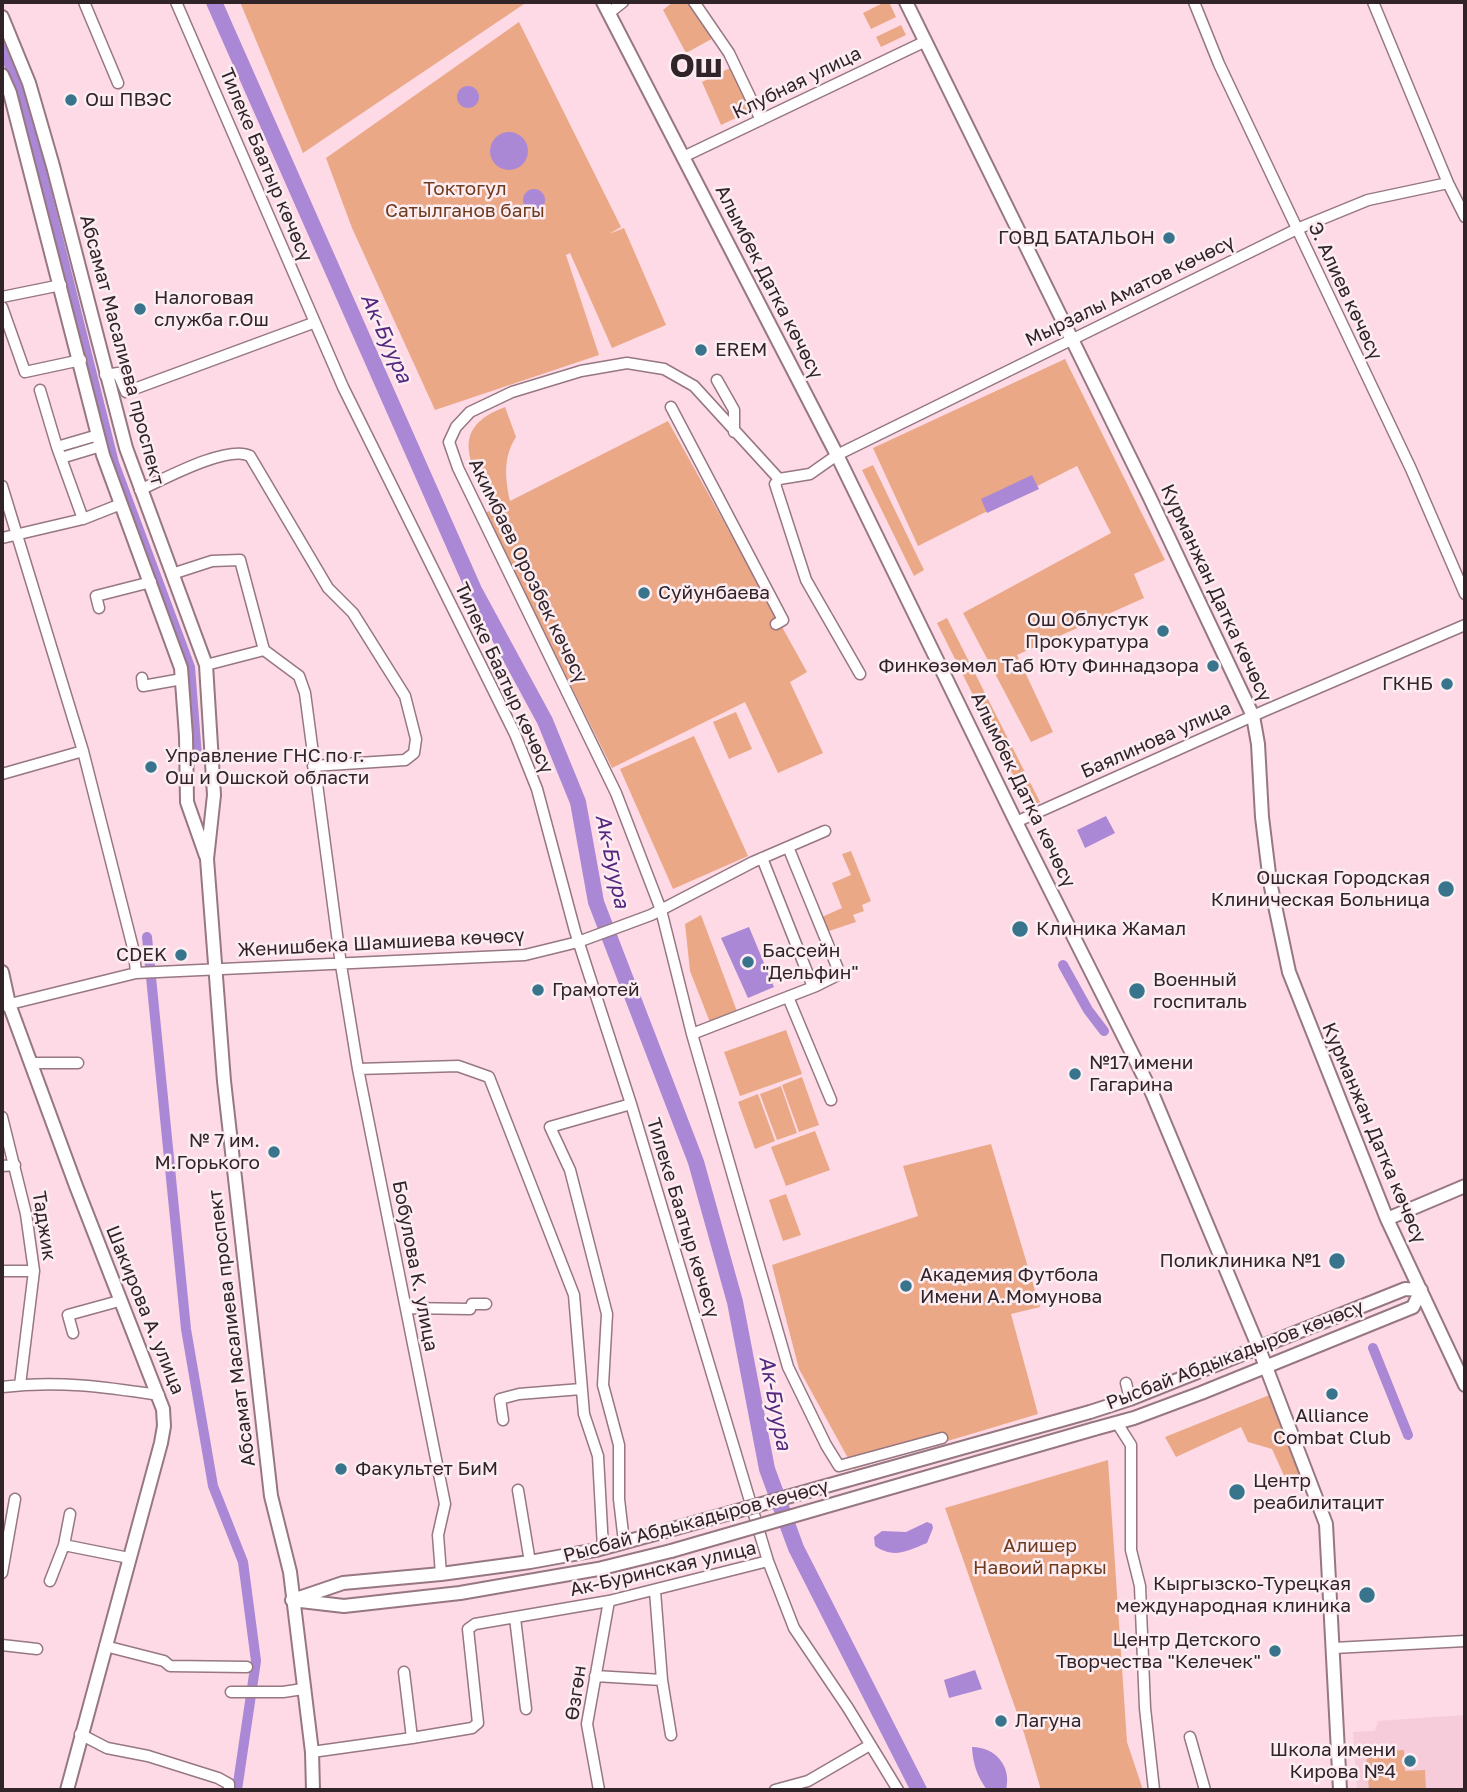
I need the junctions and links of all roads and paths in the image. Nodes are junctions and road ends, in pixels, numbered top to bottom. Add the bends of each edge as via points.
1 (84, 2) edge
2 (176, 2) edge
3 (623, 2) edge
4 (694, 2) edge
5 (906, 2) edge
6 (1194, 2) edge
7 (1373, 2) edge
8 (606, 7) edge
9 (2, 17) edge
10 (926, 41) junction
11 (2, 75) edge
12 (118, 83) dead end
13 (5, 91) edge
14 (761, 120) junction
15 (683, 157) junction
16 (1448, 183) junction
17 (1465, 217) edge
18 (1297, 229) junction
19 (61, 285) junction
20 (2, 299) edge
21 (313, 323) junction
22 (1072, 338) junction
23 (80, 360) junction
24 (105, 375) junction
25 (717, 380) dead end
26 (40, 390) dead end
27 (671, 407) dead end
28 (734, 432) junction
29 (99, 441) junction
30 (57, 447) junction
31 (837, 455) junction
32 (61, 458) junction
33 (779, 479) junction
34 (2, 486) edge
35 (140, 490) junction
36 (121, 505) junction
37 (83, 519) junction
38 (16, 534) junction
39 (2, 538) edge
40 (172, 574) junction
41 (151, 582) junction
42 (1465, 594) edge
43 (99, 608) dead end
44 (776, 624) dead end
45 (1465, 625) edge
46 (264, 650) junction
47 (206, 665) junction
48 (860, 674) dead end
49 (142, 678) dead end
50 (182, 679) junction
51 (1253, 716) junction
52 (83, 751) junction
53 (313, 766) junction
54 (2, 774) edge
55 (1016, 822) junction
56 (825, 831) dead end
57 (788, 847) junction
58 (762, 858) junction
59 (207, 859) junction
60 (661, 910) junction
61 (579, 942) junction
62 (341, 965) junction
63 (216, 968) junction
64 (2, 972) edge
65 (139, 973) junction
66 (813, 987) junction
67 (788, 997) junction
68 (6, 1005) edge
69 (692, 1034) junction
70 (30, 1063) junction
71 (78, 1063) dead end
72 (358, 1069) junction
73 (831, 1100) dead end
74 (631, 1104) junction
75 (2, 1117) edge
76 (15, 1164) junction
77 (2, 1166) edge
78 (1465, 1185) edge
79 (1387, 1219) junction
80 (2, 1271) edge
81 (34, 1271) junction
82 (1421, 1290) junction
83 (119, 1301) junction
84 (486, 1304) dead end
85 (406, 1308) junction
86 (73, 1333) dead end
87 (1258, 1346) junction
88 (1266, 1367) junction
89 (1126, 1384) dead end
90 (20, 1385) junction
91 (1465, 1385) edge
92 (2, 1387) edge
93 (582, 1389) junction
94 (159, 1395) junction
95 (1130, 1399) junction
96 (503, 1420) dead end
97 (1117, 1423) junction
98 (942, 1438) dead end
99 (518, 1490) dead end
100 (15, 1499) dead end
101 (70, 1514) dead end
102 (624, 1542) junction
103 (64, 1545) junction
104 (603, 1548) junction
105 (129, 1558) junction
106 (768, 1561) junction
107 (530, 1562) junction
108 (2, 1573) edge
109 (441, 1574) junction
110 (50, 1581) dead end
111 (655, 1591) junction
112 (292, 1600) junction
113 (609, 1601) junction
114 (515, 1618) junction
115 (1465, 1641) edge
116 (2, 1645) edge
117 (105, 1646) junction
118 (1334, 1648) junction
119 (37, 1649) dead end
120 (247, 1667) dead end
121 (404, 1672) dead end
122 (595, 1676) junction
123 (662, 1680) junction
124 (303, 1689) junction
125 (231, 1692) dead end
126 (526, 1709) dead end
127 (80, 1734) junction
128 (671, 1735) dead end
129 (1190, 1737) dead end
130 (412, 1738) junction
131 (870, 1745) junction
132 (312, 1752) junction
133 (66, 1790) edge
134 (229, 1790) edge
135 (313, 1790) edge
136 (599, 1790) edge
137 (775, 1790) edge
138 (898, 1790) edge
139 (1154, 1790) edge
140 (1205, 1790) edge
141 (1340, 1790) edge

1 - 12 street
2 - 21 street, Тилеке Баатыр көчөсү
3 - 8 street
4 - 14 street via 729,53
5 - 10 main road, Курманжан Датка көчөсү
6 - 18 street, Э. Алиев көчөсү
7 - 16 street
8 - 15 main road, Алымбек Датка көчөсү
9 - 24 main road, Абсамат Масалиева проспект via 29,83 50,154
10 - 14 street, Клубная улица
10 - 22 main road, Курманжан Датка көчөсү
11 - 13 main road, Абсамат Масалиева проспект
13 - 19 main road, Абсамат Масалиева проспект
14 - 15 street, Клубная улица
15 - 31 main road, Алымбек Датка көчөсү
16 - 17 street
16 - 18 street, Мырзалы Аматов көчөсү via 1368,200
18 - 22 street, Мырзалы Аматов көчөсү
18 - 42 street, Э. Алиев көчөсү
19 - 20 street
19 - 23 main road, Абсамат Масалиева проспект
20 - 23 street via 25,372
21 - 24 street via 126,392 118,373
21 - 61 street, Тилеке Баатыр көчөсү via 515,734 537,789
22 - 31 street, Мырзалы Аматов көчөсү
22 - 51 main road, Курманжан Датка көчөсү
23 - 29 main road, Абсамат Масалиева проспект
24 - 35 main road, Абсамат Масалиева проспект
25 - 28 street via 734,410
26 - 30 street
27 - 44 street via 783,620
28 - 33 street, Акимбаев Орозбек көчөсү
28 - 60 street, Акимбаев Орозбек көчөсү via 694,386 664,369 627,363 512,392 470,412 449,442 616,793
29 - 30 street
29 - 32 street
29 - 36 main road, Абсамат Масалиева проспект
30 - 32 street
31 - 33 street via 810,474
31 - 55 main road, Алымбек Датка көчөсү
32 - 37 street
33 - 48 street via 775,484 806,580
34 - 38 street
35 - 40 main road, Абсамат Масалиева проспект
35 - 53 street via 226,456 250,456 328,589 353,613 388,667 405,696 416,738 414,753 405,760
36 - 37 street
36 - 41 main road, Абсамат Масалиева проспект
37 - 38 street
38 - 39 street
38 - 52 street
40 - 46 street via 212,561 240,560
40 - 47 main road, Абсамат Масалиева проспект
41 - 43 street via 96,596
41 - 50 main road, Абсамат Масалиева проспект
45 - 51 street, Баялинова улица
46 - 47 street
46 - 53 street, Бобулова К. улица via 301,680
47 - 59 main road, Абсамат Масалиева проспект via 214,794
49 - 50 street via 143,686
50 - 59 main road, Абсамат Масалиева проспект via 187,803
51 - 55 street, Баялинова улица
51 - 79 main road, Курманжан Датка көчөсү via 1270,882 1289,972
52 - 54 street
52 - 65 street
53 - 62 street, Бобулова К. улица
55 - 87 main road, Алымбек Датка көчөсү via 1152,1093
56 - 57 street, Женишбека Шамшиева көчөсү
57 - 58 street, Женишбека Шамшиева көчөсү
57 - 66 street via 840,974
58 - 60 street, Женишбека Шамшиева көчөсү
58 - 66 street
59 - 63 main road, Абсамат Масалиева проспект
60 - 61 street, Женишбека Шамшиева көчөсү
60 - 69 street
61 - 62 street, Женишбека Шамшиева көчөсү via 525,955
61 - 74 street, Тилеке Баатыр көчөсү
62 - 63 street, Женишбека Шамшиева көчөсү
62 - 72 street, Бобулова К. улица
63 - 65 street, Женишбека Шамшиева көчөсү
63 - 112 main road, Абсамат Масалиева проспект via 234,1184 271,1496 286,1550
64 - 68 main road, Шакирова А. улица
65 - 68 street, Женишбека Шамшиева көчөсү
66 - 67 street
67 - 69 street
67 - 73 street
68 - 70 main road, Шакирова А. улица
69 - 98 street via 788,1367 826,1445 839,1466
70 - 71 street
70 - 83 main road, Шакирова А. улица
72 - 85 street, Бобулова К. улица
72 - 93 street via 458,1066 489,1077 574,1295
74 - 102 street via 550,1128 570,1170 607,1314 603,1385 619,1445
74 - 106 street, Тилеке Баатыр көчөсү
75 - 76 street, Таджик
76 - 77 street
76 - 81 street, Таджик
78 - 79 main road
79 - 82 main road, Курманжан Датка көчөсү
80 - 81 street
81 - 90 street, Таджик
82 - 87 main road, Рысбай Абдыкадыров көчөсү via 1405,1289
82 - 88 main road, Рысбай Абдыкадыров көчөсү via 1413,1307
82 - 91 main road, Курманжан Датка көчөсү
83 - 86 street via 68,1315
83 - 94 main road, Шакирова А. улица
84 - 85 street via 472,1304 470,1309
85 - 109 street, Бобулова К. улица via 445,1503 438,1535
87 - 88 main road, Алымбек Датка көчөсү
87 - 95 main road, Рысбай Абдыкадыров көчөсү
88 - 97 main road, Рысбай Абдыкадыров көчөсү
88 - 118 main road, Алымбек Датка көчөсү via 1326,1524
89 - 95 street
90 - 92 street
90 - 94 street via 84,1384
93 - 96 street via 500,1399
93 - 104 street via 584,1414 598,1456
94 - 105 main road, Шакирова А. улица via 164,1426 161,1443
95 - 102 main road, Рысбай Абдыкадыров көчөсү, bridge
97 - 112 main road, Рысбай Абдыкадыров көчөсү, bridge via 598,1569 460,1593 344,1606
97 - 139 street via 1131,1445 1131,1550 1140,1586
99 - 107 street
100 - 108 street
101 - 103 street
102 - 104 main road, Рысбай Абдыкадыров көчөсү
103 - 105 street
103 - 110 street
104 - 107 main road, Рысбай Абдыкадыров көчөсү
105 - 117 main road, Шакирова А. улица
106 - 111 street, Ак-Буринская улица
106 - 131 street, Ак-Буринская улица via 794,1628
107 - 109 main road, Рысбай Абдыкадыров көчөсү
109 - 112 main road, Рысбай Абдыкадыров көчөсү via 343,1583
111 - 113 street, Ак-Буринская улица
111 - 123 street
112 - 124 main road, Абсамат Масалиева проспект
113 - 114 street, Ак-Буринская улица
113 - 122 street, Өзгөн
114 - 126 street
114 - 130 street, Ак-Буринская улица via 468,1629 478,1723 472,1728
115 - 118 street
116 - 119 street
117 - 120 street via 170,1666
117 - 127 main road, Шакирова А. улица
118 - 141 main road, Алымбек Датка көчөсү
121 - 130 street
122 - 123 street
122 - 136 street, Өзгөн via 587,1724
123 - 128 street
124 - 125 street
124 - 132 main road, Абсамат Масалиева проспект
127 - 133 main road, Шакирова А. улица
127 - 134 street via 107,1748 218,1779 229,1784
129 - 140 street
130 - 132 street
131 - 137 street via 808,1781
131 - 138 street, Ак-Буринская улица
132 - 135 main road, Абсамат Масалиева проспект

